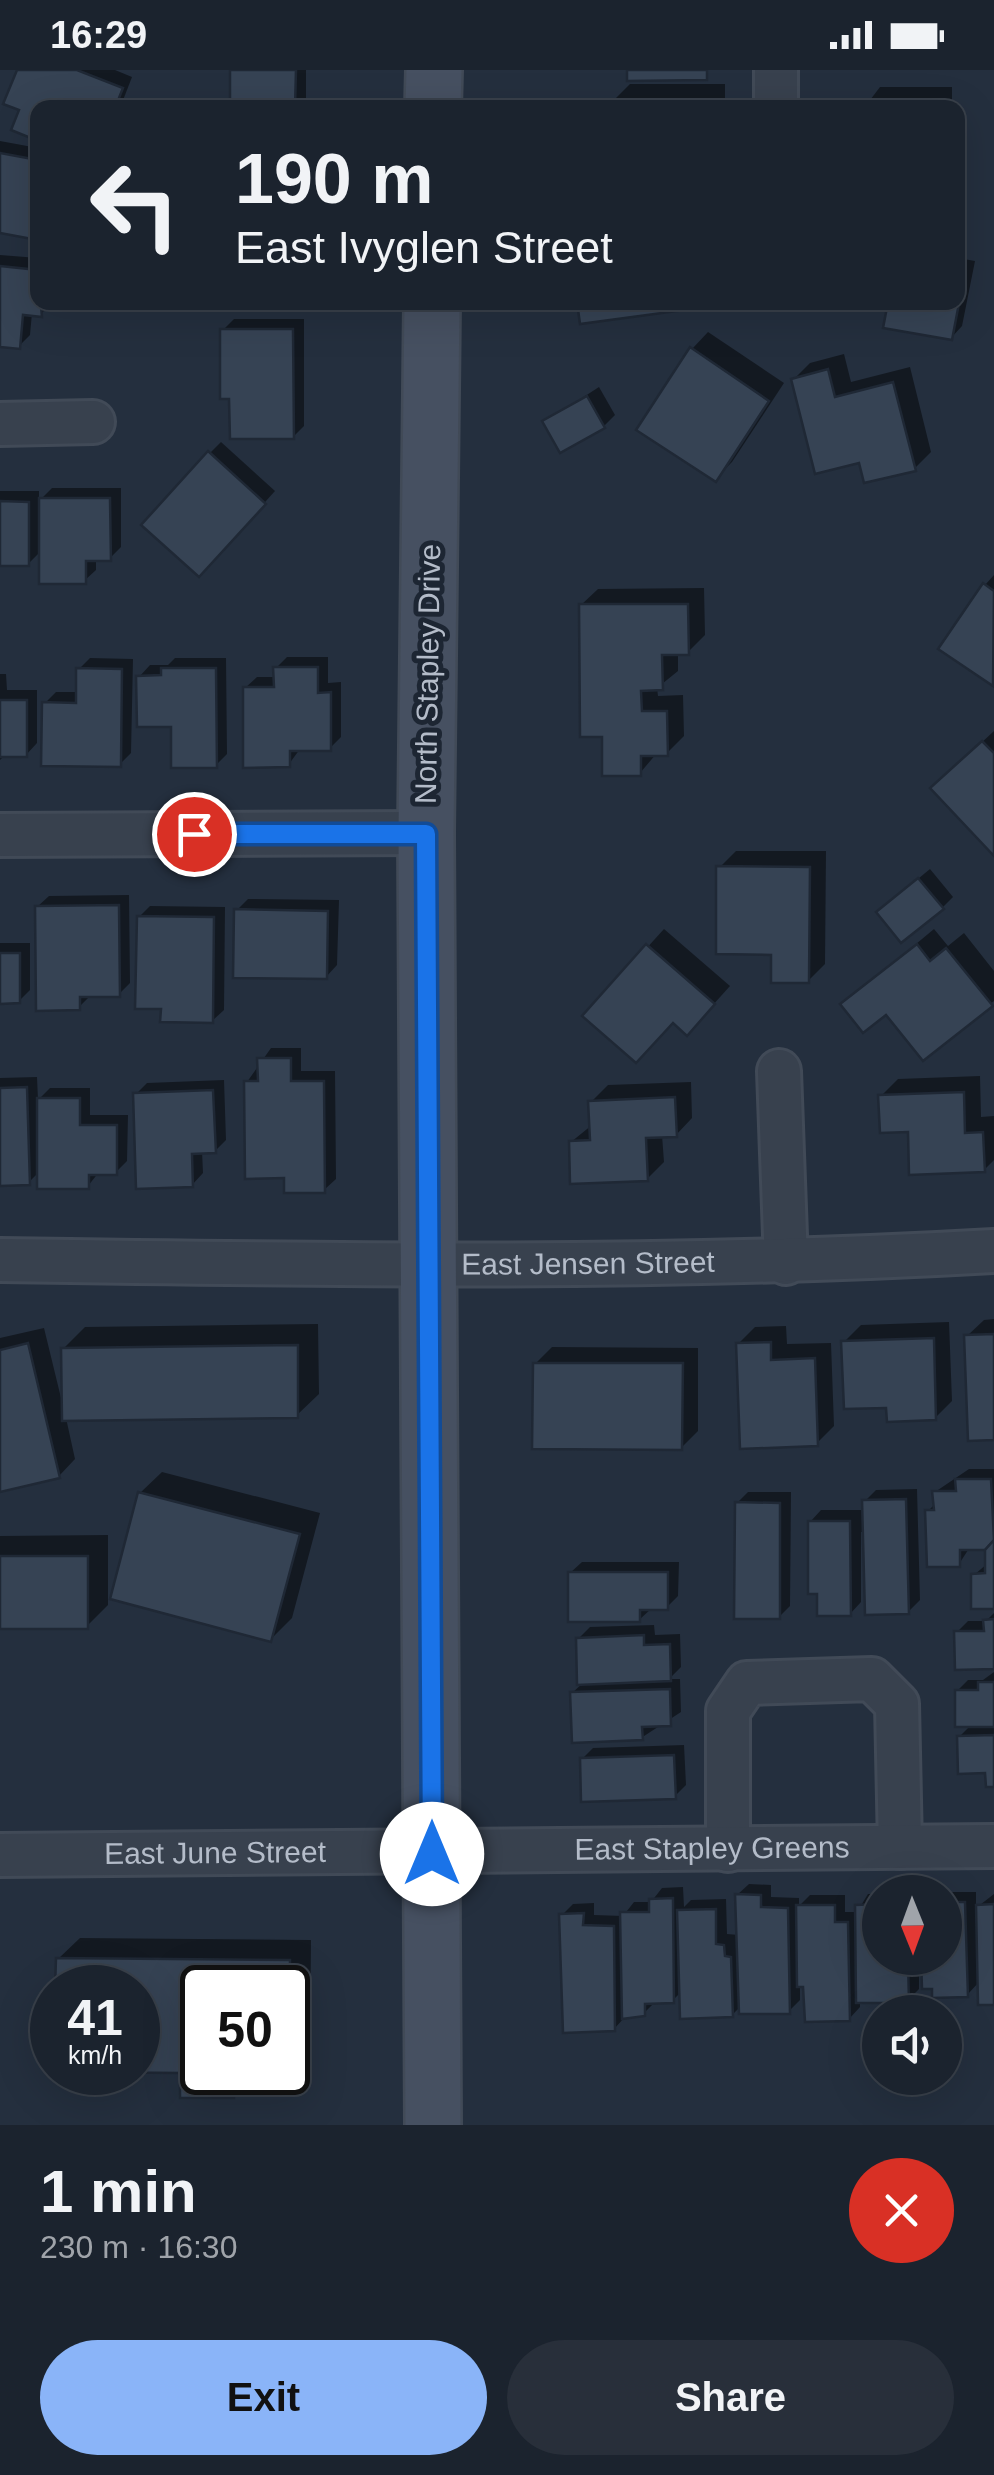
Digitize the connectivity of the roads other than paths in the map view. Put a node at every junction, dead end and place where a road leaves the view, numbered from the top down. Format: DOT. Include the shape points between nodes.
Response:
graph roads {
  1 [pos="434,70"];
  2 [pos="776,70"];
  3 [pos="433,100"];
  4 [pos="776,100"];
  5 [pos="432,310"];
  6 [pos="93,422"];
  7 [pos="0,424"];
  8 [pos="426,834"];
  9 [pos="0,835"];
  10 [pos="779,1071"];
  11 [pos="994,1252"];
  12 [pos="0,1260"];
  13 [pos="786,1263"];
  14 [pos="429,1266"];
  15 [pos="994,1846"];
  16 [pos="900,1847"];
  17 [pos="728,1850"];
  18 [pos="432,1854"];
  19 [pos="0,1856"];
  20 [pos="433,2125"];
  1 -- 3 [label="main road"];
  2 -- 4 [label="street"];
  5 -- 8 [label="main road, North Stapley Drive"];
  6 -- 7 [label="street"];
  8 -- 9 [label="street"];
  8 -- 14 [label="main road, North Stapley Drive"];
  10 -- 13 [label="street"];
  11 -- 13 [label="street, East Jensen Street"];
  12 -- 14 [label="street, East Jensen Street"];
  13 -- 14 [label="street, East Jensen Street"];
  14 -- 18 [label="main road, North Stapley Drive"];
  15 -- 16 [label="street, East Stapley Greens"];
  16 -- 17 [label="street, East Stapley Greens"];
  16 -- 17 [label="street" via="897,1704 872,1680 747,1683 728,1710"];
  17 -- 18 [label="street, East Stapley Greens"];
  18 -- 19 [label="street, East June Street"];
  18 -- 20 [label="main road, North Stapley Drive"];
}
